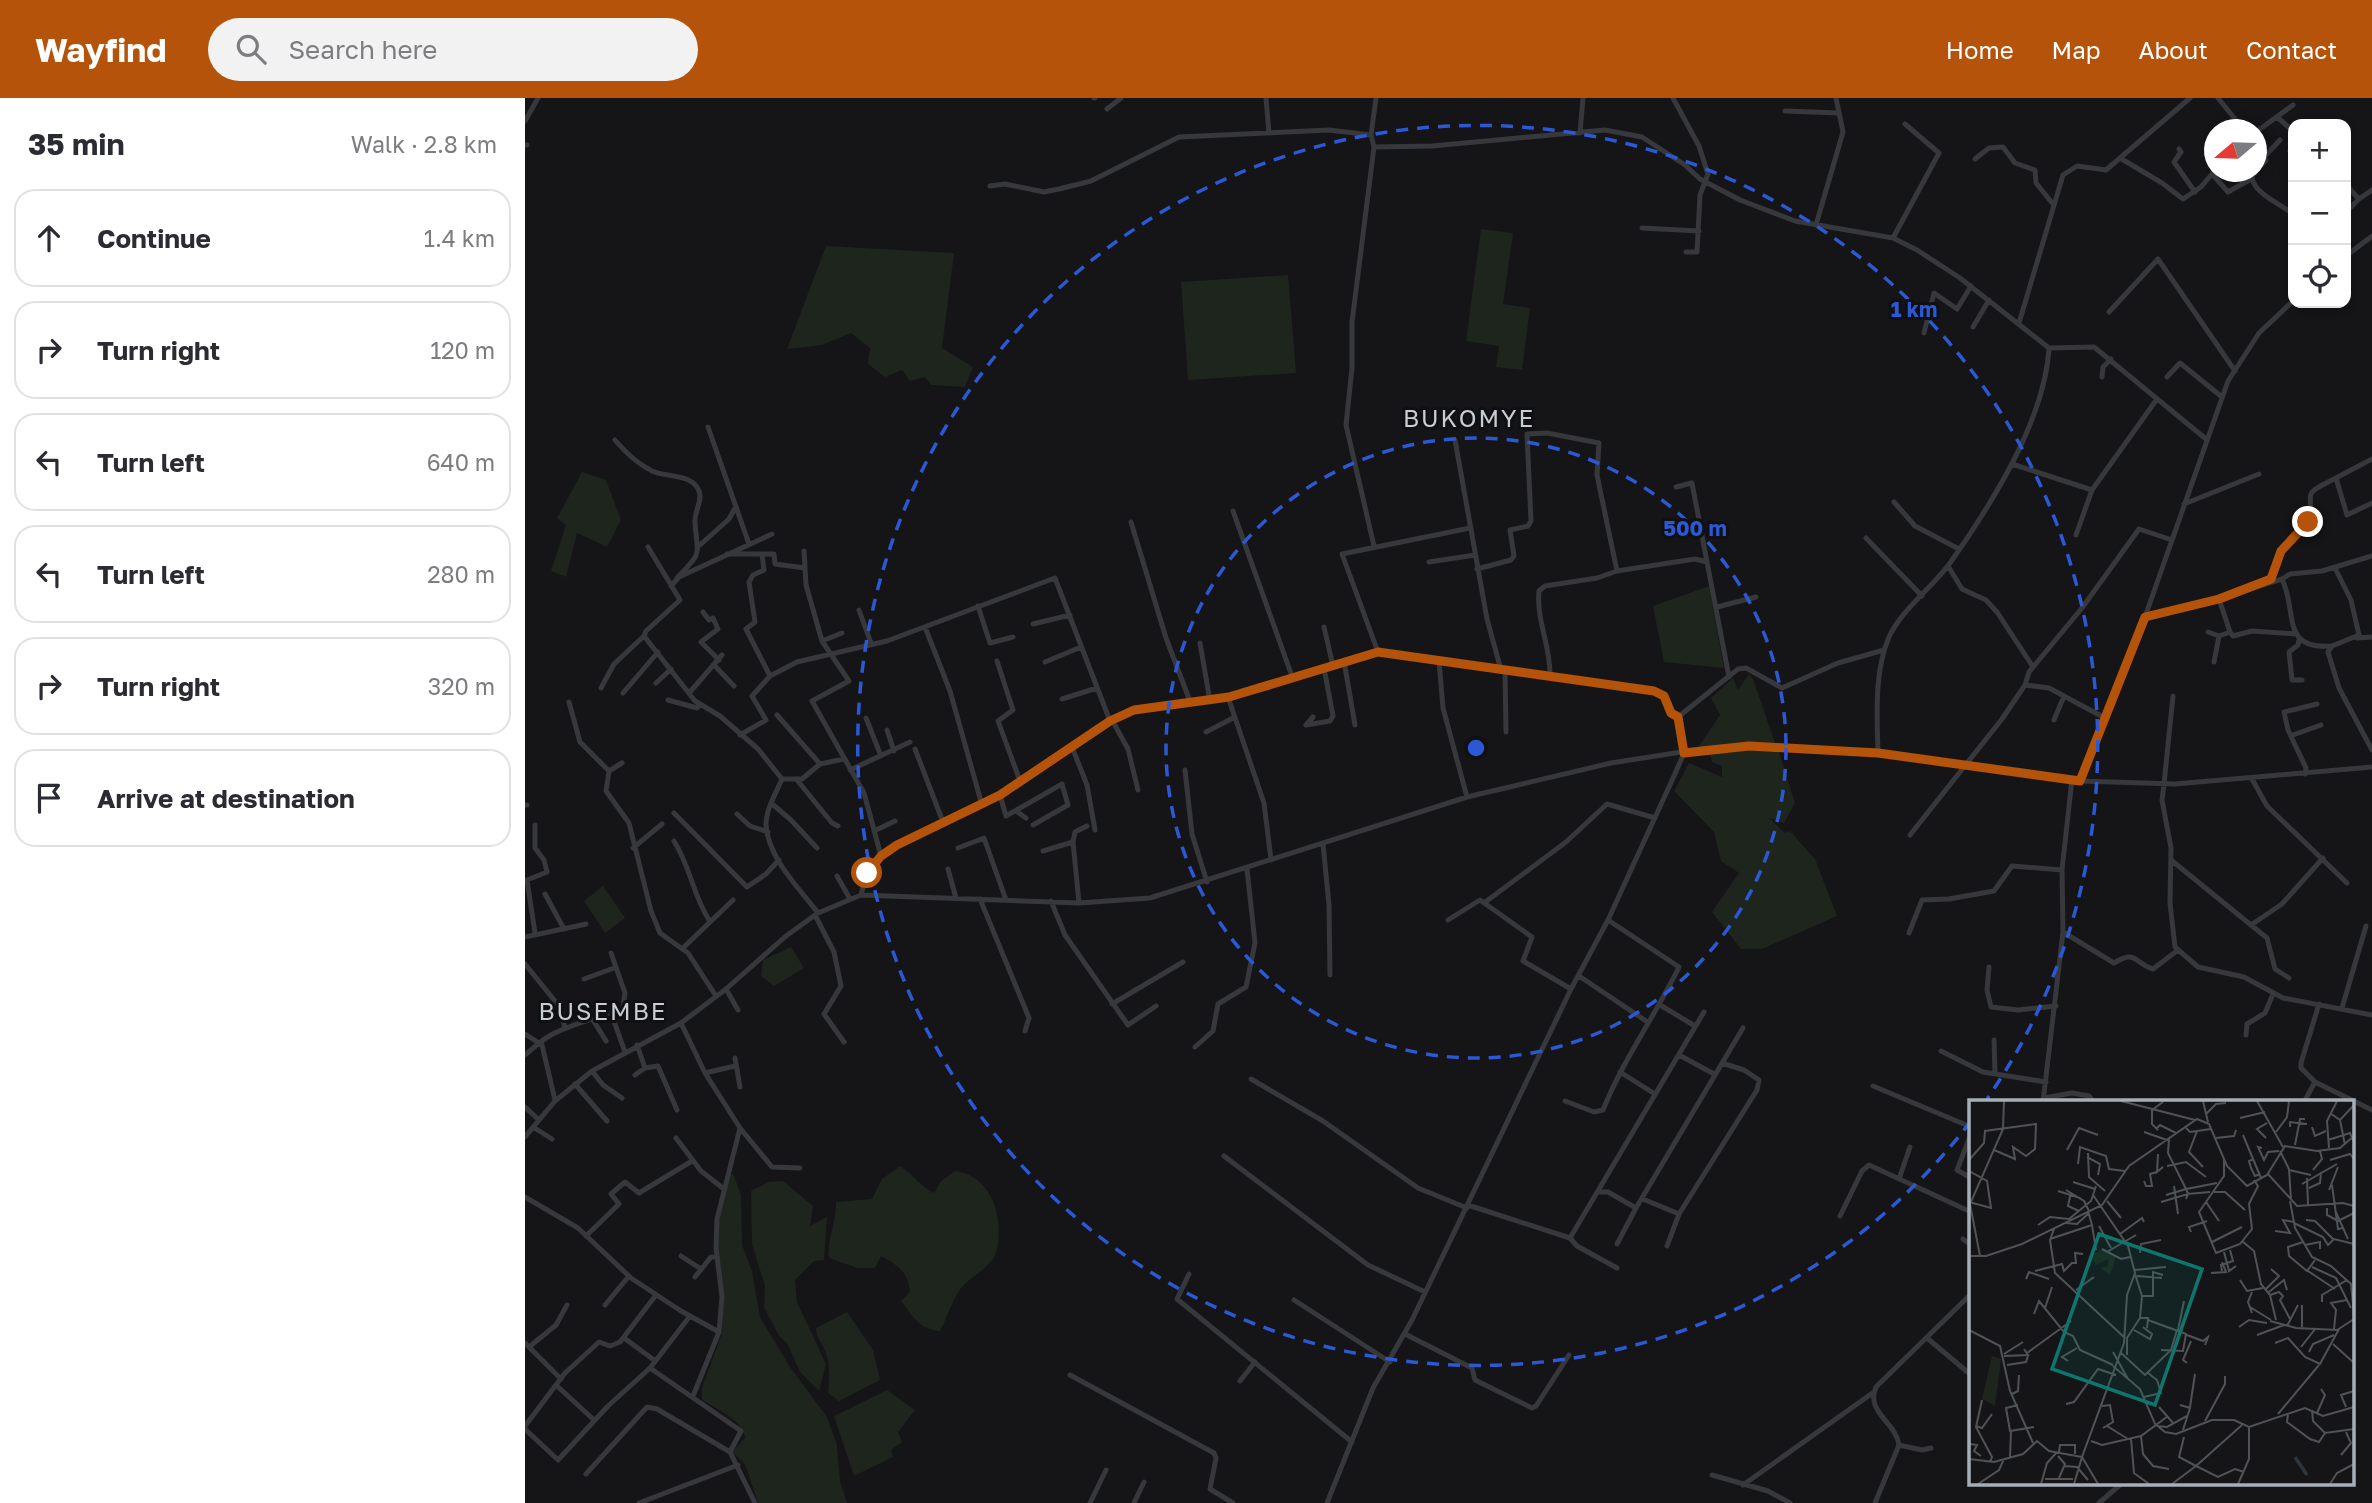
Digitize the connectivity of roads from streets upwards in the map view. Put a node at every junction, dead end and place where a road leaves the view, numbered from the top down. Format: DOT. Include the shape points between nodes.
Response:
graph roads {
  1 [pos="538,98"];
  2 [pos="1121,98"];
  3 [pos="1266,98"];
  4 [pos="1376,98"];
  5 [pos="1583,98"];
  6 [pos="1673,98"];
  7 [pos="1836,98"];
  8 [pos="2190,98"];
  9 [pos="2218,98"];
  10 [pos="2293,105"];
  11 [pos="1107,109"];
  12 [pos="1785,111"];
  13 [pos="1839,113"];
  14 [pos="2277,117"];
  15 [pos="2235,119"];
  16 [pos="525,121"];
  17 [pos="1905,124"];
  18 [pos="2267,124"];
  19 [pos="2288,127"];
  20 [pos="1269,133"];
  21 [pos="1580,133"];
  22 [pos="1371,135"];
  23 [pos="2280,140"];
  24 [pos="1374,147"];
  25 [pos="2179,149"];
  26 [pos="2267,154"];
  27 [pos="2120,158"];
  28 [pos="1975,159"];
  29 [pos="1705,182"];
  30 [pos="2204,182"];
  31 [pos="2219,182"];
  32 [pos="2246,182"];
  33 [pos="2253,182"];
  34 [pos="990,186"];
  35 [pos="2351,190"];
  36 [pos="2372,190"];
  37 [pos="2195,192"];
  38 [pos="2359,199"];
  39 [pos="2053,204"];
  40 [pos="2351,207"];
  41 [pos="2288,211"];
  42 [pos="1816,225"];
  43 [pos="1642,228"];
  44 [pos="1699,231"];
  45 [pos="2372,236"];
  46 [pos="1893,239"];
  47 [pos="1686,252"];
  48 [pos="2351,252"];
  49 [pos="1971,286"];
  50 [pos="1989,300"];
  51 [pos="2288,307"];
  52 [pos="2109,312"];
  53 [pos="2018,323"];
  54 [pos="1973,327"];
  55 [pos="1924,333"];
  56 [pos="2049,348"];
  57 [pos="2111,359"];
  58 [pos="2235,371"];
  59 [pos="2102,377"];
  60 [pos="2167,377"];
  61 [pos="2222,397"];
  62 [pos="2157,399"];
  63 [pos="708,427"];
  64 [pos="2206,439"];
  65 [pos="615,440"];
  66 [pos="1455,440"];
  67 [pos="2372,459"];
  68 [pos="2012,464"];
  69 [pos="2259,474"];
  70 [pos="2336,478"];
  71 [pos="1676,486"];
  72 [pos="2092,490"];
  73 [pos="1894,502"];
  74 [pos="2372,503"];
  75 [pos="2184,504"];
  76 [pos="735,508"];
  77 [pos="1233,511"];
  78 [pos="1131,522"];
  79 [pos="1470,528"];
  80 [pos="772,534"];
  81 [pos="2076,535"];
  82 [pos="1866,538"];
  83 [pos="2172,540"];
  84 [pos="749,544"];
  85 [pos="699,545"];
  86 [pos="1374,546"];
  87 [pos="649,547"];
  88 [pos="1959,549"];
  89 [pos="804,551"];
  90 [pos="727,554"];
  91 [pos="762,554"];
  92 [pos="1475,555"];
  93 [pos="2372,556"];
  94 [pos="1429,562"];
  95 [pos="1707,562"];
  96 [pos="1948,566"];
  97 [pos="805,568"];
  98 [pos="2335,568"];
  99 [pos="1477,569"];
  100 [pos="1617,571"];
  101 [pos="677,578"];
  102 [pos="2282,579"];
  103 [pos="2263,583"];
  104 [pos="671,586"];
  105 [pos="1922,596"];
  106 [pos="1756,597"];
  107 [pos="2219,599"];
  108 [pos="978,606"];
  109 [pos="1717,607"];
  110 [pos="859,610"];
  111 [pos="703,612"];
  112 [pos="1070,615"];
  113 [pos="2145,617"];
  114 [pos="1033,624"];
  115 [pos="925,627"];
  116 [pos="1324,627"];
  117 [pos="2208,632"];
  118 [pos="2230,632"];
  119 [pos="842,633"];
  120 [pos="644,636"];
  121 [pos="2219,636"];
  122 [pos="1013,637"];
  123 [pos="2298,637"];
  124 [pos="2372,637"];
  125 [pos="2357,638"];
  126 [pos="821,641"];
  127 [pos="871,643"];
  128 [pos="1199,643"];
  129 [pos="1081,647"];
  130 [pos="2330,649"];
  131 [pos="1884,650"];
  132 [pos="658,652"];
  133 [pos="1378,652"];
  134 [pos="830,655"];
  135 [pos="718,660"];
  136 [pos="997,661"];
  137 [pos="1439,661"];
  138 [pos="1045,662"];
  139 [pos="1344,662"];
  140 [pos="2214,662"];
  141 [pos="1333,666"];
  142 [pos="2033,667"];
  143 [pos="1324,668"];
  144 [pos="671,669"];
  145 [pos="1503,670"];
  146 [pos="770,676"];
  147 [pos="1550,676"];
  148 [pos="1730,677"];
  149 [pos="1293,679"];
  150 [pos="2302,680"];
  151 [pos="656,683"];
  152 [pos="2025,685"];
  153 [pos="734,686"];
  154 [pos="601,688"];
  155 [pos="1097,688"];
  156 [pos="690,692"];
  157 [pos="623,693"];
  158 [pos="2064,696"];
  159 [pos="2173,696"];
  160 [pos="1229,697"];
  161 [pos="1062,699"];
  162 [pos="669,701"];
  163 [pos="1210,701"];
  164 [pos="569,702"];
  165 [pos="1191,704"];
  166 [pos="2317,704"];
  167 [pos="699,705"];
  168 [pos="777,715"];
  169 [pos="1235,717"];
  170 [pos="1313,717"];
  171 [pos="1678,717"];
  172 [pos="866,718"];
  173 [pos="2105,718"];
  174 [pos="1111,720"];
  175 [pos="2054,720"];
  176 [pos="1355,725"];
  177 [pos="2321,725"];
  178 [pos="887,730"];
  179 [pos="1206,732"];
  180 [pos="1506,732"];
  181 [pos="740,735"];
  182 [pos="2293,736"];
  183 [pos="910,742"];
  184 [pos="1072,747"];
  185 [pos="915,749"];
  186 [pos="2372,750"];
  187 [pos="894,751"];
  188 [pos="1684,753"];
  189 [pos="1878,753"];
  190 [pos="881,756"];
  191 [pos="844,760"];
  192 [pos="622,763"];
  193 [pos="820,764"];
  194 [pos="1962,766"];
  195 [pos="2372,767"];
  196 [pos="1185,770"];
  197 [pos="609,771"];
  198 [pos="850,771"];
  199 [pos="2305,774"];
  200 [pos="782,779"];
  201 [pos="2072,779"];
  202 [pos="2252,779"];
  203 [pos="797,780"];
  204 [pos="1020,781"];
  205 [pos="2080,781"];
  206 [pos="2164,784"];
  207 [pos="1139,790"];
  208 [pos="1000,795"];
  209 [pos="1467,797"];
  210 [pos="771,803"];
  211 [pos="982,805"];
  212 [pos="1016,811"];
  213 [pos="674,813"];
  214 [pos="737,814"];
  215 [pos="1026,818"];
  216 [pos="1655,818"];
  217 [pos="895,821"];
  218 [pos="943,822"];
  219 [pos="662,824"];
  220 [pos="535,825"];
  221 [pos="1033,825"];
  222 [pos="838,826"];
  223 [pos="1087,826"];
  224 [pos="1095,830"];
  225 [pos="874,831"];
  226 [pos="768,832"];
  227 [pos="1910,835"];
  228 [pos="674,841"];
  229 [pos="1073,842"];
  230 [pos="1323,844"];
  231 [pos="633,848"];
  232 [pos="817,848"];
  233 [pos="958,848"];
  234 [pos="1043,851"];
  235 [pos="881,856"];
  236 [pos="2323,858"];
  237 [pos="779,860"];
  238 [pos="1271,860"];
  239 [pos="2171,860"];
  240 [pos="948,869"];
  241 [pos="1247,869"];
  242 [pos="2062,870"];
  243 [pos="837,876"];
  244 [pos="1207,882"];
  245 [pos="2347,883"];
  246 [pos="545,894"];
  247 [pos="861,895"];
  248 [pos="955,898"];
  249 [pos="850,899"];
  250 [pos="980,899"];
  251 [pos="733,900"];
  252 [pos="1006,900"];
  253 [pos="1051,901"];
  254 [pos="1079,903"];
  255 [pos="1484,903"];
  256 [pos="817,914"];
  257 [pos="709,920"];
  258 [pos="1448,920"];
  259 [pos="1608,920"];
  260 [pos="586,924"];
  261 [pos="2251,925"];
  262 [pos="2366,926"];
  263 [pos="564,929"];
  264 [pos="2063,932"];
  265 [pos="535,933"];
  266 [pos="1909,933"];
  267 [pos="525,937"];
  268 [pos="683,948"];
  269 [pos="2178,950"];
  270 [pos="611,953"];
  271 [pos="1183,962"];
  272 [pos="525,964"];
  273 [pos="1989,967"];
  274 [pos="614,968"];
  275 [pos="1331,975"];
  276 [pos="1579,976"];
  277 [pos="2289,978"];
  278 [pos="585,979"];
  279 [pos="726,989"];
  280 [pos="1571,989"];
  281 [pos="2273,994"];
  282 [pos="716,996"];
  283 [pos="1112,1004"];
  284 [pos="2319,1004"];
  285 [pos="1660,1005"];
  286 [pos="1156,1006"];
  287 [pos="2056,1006"];
  288 [pos="2342,1008"];
  289 [pos="738,1010"];
  290 [pos="1704,1012"];
  291 [pos="611,1013"];
  292 [pos="2372,1015"];
  293 [pos="593,1020"];
  294 [pos="1646,1021"];
  295 [pos="681,1023"];
  296 [pos="1696,1026"];
  297 [pos="565,1028"];
  298 [pos="1743,1028"];
  299 [pos="1025,1031"];
  300 [pos="525,1034"];
  301 [pos="2246,1035"];
  302 [pos="1994,1040"];
  303 [pos="606,1041"];
  304 [pos="843,1042"];
  305 [pos="542,1045"];
  306 [pos="637,1045"];
  307 [pos="1195,1047"];
  308 [pos="625,1052"];
  309 [pos="1941,1052"];
  310 [pos="525,1055"];
  311 [pos="1679,1055"];
  312 [pos="1722,1063"];
  313 [pos="645,1068"];
  314 [pos="593,1070"];
  315 [pos="1620,1072"];
  316 [pos="705,1073"];
  317 [pos="1995,1073"];
  318 [pos="1714,1074"];
  319 [pos="635,1075"];
  320 [pos="1251,1079"];
  321 [pos="2046,1082"];
  322 [pos="2315,1082"];
  323 [pos="575,1084"];
  324 [pos="1873,1086"];
  325 [pos="740,1087"];
  326 [pos="1655,1094"];
  327 [pos="622,1098"];
  328 [pos="2044,1100"];
  329 [pos="2092,1100"];
  330 [pos="2305,1100"];
  331 [pos="2352,1100"];
  332 [pos="555,1101"];
  333 [pos="1565,1101"];
  334 [pos="2354,1101"];
  335 [pos="525,1107"];
  336 [pos="677,1110"];
  337 [pos="2372,1110"];
  338 [pos="539,1119"];
  339 [pos="607,1121"];
  340 [pos="1969,1126"];
  341 [pos="533,1127"];
  342 [pos="740,1128"];
  343 [pos="525,1137"];
  344 [pos="676,1138"];
  345 [pos="552,1139"];
  346 [pos="1969,1140"];
  347 [pos="1910,1147"];
  348 [pos="1224,1156"];
  349 [pos="692,1161"];
  350 [pos="800,1168"];
  351 [pos="1969,1177"];
  352 [pos="1899,1179"];
  353 [pos="724,1189"];
  354 [pos="1599,1192"];
  355 [pos="525,1197"];
  356 [pos="1643,1199"];
  357 [pos="1468,1206"];
  358 [pos="1636,1208"];
  359 [pos="1969,1211"];
  360 [pos="1679,1214"];
  361 [pos="1840,1216"];
  362 [pos="586,1237"];
  363 [pos="1570,1238"];
  364 [pos="1963,1239"];
  365 [pos="1618,1244"];
  366 [pos="1969,1244"];
  367 [pos="1667,1246"];
  368 [pos="681,1256"];
  369 [pos="717,1257"];
  370 [pos="1618,1268"];
  371 [pos="702,1269"];
  372 [pos="1189,1274"];
  373 [pos="629,1276"];
  374 [pos="695,1277"];
  375 [pos="1425,1292"];
  376 [pos="656,1295"];
  377 [pos="1969,1296"];
  378 [pos="1294,1300"];
  379 [pos="568,1305"];
  380 [pos="605,1305"];
  381 [pos="690,1317"];
  382 [pos="719,1332"];
  383 [pos="1405,1334"];
  384 [pos="624,1338"];
  385 [pos="1927,1338"];
  386 [pos="527,1345"];
  387 [pos="1569,1356"];
  388 [pos="654,1360"];
  389 [pos="1255,1362"];
  390 [pos="1390,1362"];
  391 [pos="650,1368"];
  392 [pos="1969,1373"];
  393 [pos="1070,1375"];
  394 [pos="561,1379"];
  395 [pos="1240,1381"];
  396 [pos="556,1385"];
  397 [pos="1874,1392"];
  398 [pos="693,1396"];
  399 [pos="594,1420"];
  400 [pos="525,1427"];
  401 [pos="1352,1442"];
  402 [pos="1899,1445"];
  403 [pos="1931,1448"];
  404 [pos="730,1452"];
  405 [pos="738,1465"];
  406 [pos="1106,1470"];
  407 [pos="586,1474"];
  408 [pos="1712,1475"];
  409 [pos="1144,1482"];
  410 [pos="1742,1485"];
  411 [pos="2119,1486"];
  412 [pos="639,1503"];
  413 [pos="755,1503"];
  414 [pos="1090,1503"];
  415 [pos="1134,1503"];
  416 [pos="1233,1503"];
  417 [pos="1328,1503"];
  418 [pos="1790,1503"];
  419 [pos="1875,1503"];
  420 [pos="2099,1503"];
  1 -- 16 [label="street"];
  2 -- 11 [label="street"];
  3 -- 20 [label="street"];
  4 -- 22 [label="street"];
  5 -- 21 [label="street"];
  6 -- 29 [label="street" via="1699,146 1708,174"];
  7 -- 13 [label="street"];
  8 -- 27 [label="street"];
  9 -- 15 [label="street"];
  10 -- 14 [label="street"];
  12 -- 13 [label="street"];
  13 -- 42 [label="street" via="1843,132"];
  14 -- 18 [label="street"];
  14 -- 19 [label="street"];
  17 -- 46 [label="street" via="1939,153"];
  20 -- 22 [label="street" via="1329,130"];
  20 -- 34 [label="street" via="1179,137 1091,181 1052,191"];
  21 -- 24 [label="street"];
  21 -- 29 [label="street" via="1605,130 1642,137"];
  22 -- 24 [label="street"];
  23 -- 26 [label="street"];
  24 -- 86 [label="street" via="1352,322 1346,425"];
  25 -- 37 [label="street" via="2174,162"];
  27 -- 37 [label="street" via="2181,199"];
  27 -- 39 [label="street" via="2102,171 2071,168 2063,175"];
  28 -- 39 [label="street" via="1989,148 2003,147 2015,163 2035,170 2036,183"];
  29 -- 42 [label="street" via="1740,200"];
  29 -- 44 [label="street"];
  30 -- 37 [label="street"];
  31 -- 32 [label="street" via="2228,192"];
  33 -- 41 [label="street"];
  35 -- 38 [label="street"];
  36 -- 38 [label="street"];
  38 -- 40 [label="street"];
  39 -- 53 [label="street"];
  42 -- 46 [label="street"];
  43 -- 44 [label="street"];
  44 -- 47 [label="street" via="1697,252"];
  45 -- 48 [label="street"];
  46 -- 49 [label="street"];
  49 -- 50 [label="street"];
  49 -- 55 [label="street" via="1957,309 1934,293"];
  50 -- 53 [label="street"];
  50 -- 54 [label="street"];
  51 -- 58 [label="street" via="2259,333"];
  52 -- 58 [label="street" via="2158,260"];
  53 -- 56 [label="street"];
  56 -- 57 [label="street" via="2094,347"];
  56 -- 68 [label="street" via="2041,393"];
  57 -- 59 [label="street" via="2103,367"];
  57 -- 62 [label="street"];
  58 -- 61 [label="street"];
  60 -- 61 [label="street" via="2180,363"];
  61 -- 64 [label="street"];
  62 -- 64 [label="street"];
  62 -- 72 [label="street"];
  63 -- 76 [label="street"];
  64 -- 75 [label="street"];
  65 -- 85 [label="street" via="648,468 685,478 699,489 695,524"];
  66 -- 79 [label="street"];
  67 -- 70 [label="street"];
  68 -- 72 [label="street"];
  68 -- 88 [label="street"];
  69 -- 75 [label="street"];
  70 -- 74 [label="street" via="2347,515"];
  70 -- 103 [label="street" via="2311,491 2308,522 2281,551 2271,579"];
  71 -- 95 [label="street" via="1692,483"];
  72 -- 81 [label="street"];
  73 -- 88 [label="street" via="1915,526"];
  75 -- 83 [label="street"];
  76 -- 84 [label="street"];
  76 -- 85 [label="street"];
  77 -- 149 [label="street"];
  78 -- 165 [label="street" via="1165,638"];
  79 -- 86 [label="street"];
  79 -- 92 [label="street"];
  80 -- 84 [label="street"];
  82 -- 105 [label="street"];
  83 -- 113 [label="street"];
  83 -- 142 [label="street" via="2139,529"];
  84 -- 90 [label="street"];
  85 -- 101 [label="street" via="693,563"];
  86 -- 133 [label="street" via="1342,554"];
  87 -- 104 [label="street"];
  88 -- 96 [label="street"];
  89 -- 97 [label="street"];
  90 -- 91 [label="street"];
  90 -- 101 [label="street"];
  91 -- 97 [label="street" via="774,554 775,564"];
  91 -- 146 [label="street" via="764,570 749,582 755,622 746,629"];
  92 -- 94 [label="street"];
  92 -- 99 [label="street"];
  93 -- 98 [label="street"];
  95 -- 100 [label="street" via="1695,559"];
  95 -- 109 [label="street"];
  96 -- 105 [label="street"];
  96 -- 142 [label="street" via="1962,589 1986,600 1997,612"];
  97 -- 126 [label="street"];
  98 -- 102 [label="street"];
  98 -- 125 [label="street" via="2351,600"];
  99 -- 100 [label="street" via="1511,560 1510,530 1531,521 1526,442 1532,432 1599,443 1597,475"];
  99 -- 145 [label="street"];
  100 -- 147 [label="street" via="1539,591"];
  101 -- 104 [label="street"];
  102 -- 103 [label="street"];
  102 -- 123 [label="street"];
  103 -- 107 [label="street"];
  104 -- 120 [label="street" via="680,600"];
  105 -- 131 [label="street"];
  106 -- 109 [label="street"];
  107 -- 113 [label="street"];
  107 -- 118 [label="street"];
  108 -- 112 [label="street" via="1055,578"];
  108 -- 115 [label="street"];
  108 -- 122 [label="street" via="990,643"];
  109 -- 148 [label="street"];
  110 -- 127 [label="street"];
  111 -- 135 [label="street" via="709,620 713,618 718,629 701,642"];
  112 -- 114 [label="street"];
  112 -- 129 [label="street"];
  113 -- 173 [label="street"];
  115 -- 127 [label="street"];
  115 -- 211 [label="street" via="950,691"];
  116 -- 141 [label="street"];
  117 -- 121 [label="street"];
  118 -- 121 [label="street"];
  118 -- 123 [label="street" via="2233,636 2252,631"];
  119 -- 126 [label="street"];
  120 -- 132 [label="street"];
  120 -- 154 [label="street" via="614,664"];
  121 -- 140 [label="street"];
  123 -- 130 [label="street" via="2304,645"];
  123 -- 150 [label="street" via="2298,645 2289,652 2292,680"];
  124 -- 125 [label="street"];
  125 -- 130 [label="street"];
  126 -- 134 [label="street"];
  127 -- 134 [label="street"];
  128 -- 163 [label="street"];
  129 -- 138 [label="street"];
  129 -- 155 [label="street"];
  130 -- 186 [label="street" via="2339,688"];
  131 -- 148 [label="street" via="1838,663 1790,687 1782,688 1746,668"];
  131 -- 189 [label="street" via="1877,709"];
  132 -- 144 [label="street"];
  132 -- 157 [label="street"];
  133 -- 137 [label="street"];
  133 -- 139 [label="street"];
  134 -- 146 [label="street" via="797,662"];
  134 -- 191 [label="street" via="849,681 812,701"];
  135 -- 153 [label="street"];
  135 -- 156 [label="street"];
  136 -- 204 [label="street" via="1013,710 998,721"];
  137 -- 145 [label="street"];
  137 -- 209 [label="street" via="1443,708"];
  139 -- 141 [label="street"];
  139 -- 176 [label="street"];
  141 -- 143 [label="street"];
  142 -- 152 [label="street"];
  143 -- 149 [label="street"];
  143 -- 170 [label="street" via="1333,716 1330,721 1305,725"];
  144 -- 151 [label="street"];
  144 -- 156 [label="street"];
  145 -- 147 [label="street"];
  145 -- 180 [label="street"];
  146 -- 181 [label="street" via="752,696 766,720"];
  147 -- 171 [label="street" via="1654,691 1664,696 1671,713"];
  148 -- 171 [label="street"];
  149 -- 160 [label="street"];
  152 -- 158 [label="street" via="2049,688"];
  152 -- 194 [label="street"];
  155 -- 161 [label="street"];
  155 -- 174 [label="street"];
  156 -- 167 [label="street"];
  158 -- 173 [label="street"];
  158 -- 175 [label="street"];
  159 -- 206 [label="street"];
  160 -- 163 [label="street"];
  160 -- 169 [label="street"];
  162 -- 167 [label="street"];
  163 -- 165 [label="street"];
  164 -- 197 [label="street" via="580,742"];
  165 -- 174 [label="street" via="1134,710"];
  166 -- 182 [label="street" via="2284,712"];
  167 -- 181 [label="street" via="720,716"];
  168 -- 193 [label="street"];
  169 -- 179 [label="street"];
  169 -- 238 [label="street" via="1267,817"];
  171 -- 188 [label="street"];
  172 -- 190 [label="street"];
  173 -- 205 [label="street"];
  174 -- 184 [label="street"];
  174 -- 207 [label="street" via="1128,749"];
  177 -- 182 [label="street"];
  178 -- 187 [label="street"];
  181 -- 200 [label="street" via="768,758"];
  182 -- 199 [label="street"];
  183 -- 187 [label="street"];
  184 -- 204 [label="street"];
  184 -- 224 [label="street" via="1087,785"];
  185 -- 218 [label="street"];
  187 -- 190 [label="street"];
  188 -- 189 [label="street" via="1749,746"];
  188 -- 209 [label="street" via="1611,763"];
  188 -- 216 [label="street"];
  189 -- 194 [label="street"];
  190 -- 198 [label="street"];
  191 -- 193 [label="street"];
  191 -- 198 [label="street"];
  192 -- 197 [label="street"];
  193 -- 203 [label="street"];
  194 -- 201 [label="street"];
  194 -- 227 [label="street"];
  195 -- 199 [label="street"];
  196 -- 244 [label="street" via="1192,834"];
  197 -- 231 [label="street" via="606,791 627,818"];
  198 -- 225 [label="street" via="864,793"];
  199 -- 202 [label="street"];
  200 -- 203 [label="street"];
  200 -- 210 [label="street"];
  201 -- 205 [label="street"];
  201 -- 242 [label="street"];
  202 -- 206 [label="street"];
  202 -- 236 [label="street" via="2267,806"];
  203 -- 222 [label="street"];
  204 -- 208 [label="street"];
  205 -- 206 [label="street"];
  206 -- 239 [label="street"];
  208 -- 211 [label="street"];
  208 -- 212 [label="street" via="1006,816"];
  209 -- 230 [label="street"];
  210 -- 226 [label="street"];
  210 -- 232 [label="street"];
  211 -- 218 [label="street"];
  212 -- 215 [label="street"];
  212 -- 221 [label="street" via="1062,784 1068,805"];
  213 -- 237 [label="street" via="747,887"];
  214 -- 226 [label="street" via="750,826"];
  216 -- 255 [label="street" via="1607,804 1566,842"];
  216 -- 259 [label="street"];
  217 -- 225 [label="street"];
  218 -- 235 [label="street"];
  219 -- 231 [label="street"];
  220 -- 265 [label="street" via="535,848 547,872 527,880"];
  223 -- 229 [label="street" via="1076,832"];
  225 -- 235 [label="street"];
  226 -- 237 [label="street"];
  228 -- 257 [label="street"];
  229 -- 234 [label="street"];
  229 -- 254 [label="street"];
  230 -- 238 [label="street"];
  230 -- 275 [label="street"];
  231 -- 268 [label="street" via="654,922 666,940"];
  233 -- 252 [label="street" via="984,838"];
  235 -- 247 [label="street" via="867,873"];
  236 -- 245 [label="street"];
  236 -- 261 [label="street" via="2282,904"];
  237 -- 256 [label="street"];
  238 -- 241 [label="street"];
  239 -- 261 [label="street"];
  239 -- 269 [label="street" via="2170,903"];
  240 -- 248 [label="street"];
  241 -- 244 [label="street"];
  241 -- 307 [label="street" via="1255,943 1246,987 1218,1004 1213,1031"];
  242 -- 264 [label="street"];
  242 -- 266 [label="street" via="2012,866 1994,891 1922,900"];
  243 -- 249 [label="street"];
  244 -- 254 [label="street" via="1150,898"];
  246 -- 263 [label="street"];
  247 -- 248 [label="street"];
  247 -- 249 [label="street"];
  248 -- 250 [label="street"];
  249 -- 256 [label="street"];
  250 -- 252 [label="street"];
  250 -- 299 [label="street" via="1029,1018"];
  251 -- 257 [label="street"];
  252 -- 253 [label="street"];
  253 -- 254 [label="street"];
  253 -- 283 [label="street" via="1065,935"];
  255 -- 258 [label="street" via="1476,901"];
  255 -- 280 [label="street" via="1532,937 1523,961"];
  256 -- 279 [label="street"];
  256 -- 304 [label="street" via="834,951 841,986 824,1014"];
  257 -- 268 [label="street"];
  259 -- 276 [label="street"];
  259 -- 285 [label="street" via="1679,967"];
  260 -- 263 [label="street"];
  261 -- 277 [label="street" via="2267,939 2275,969"];
  262 -- 288 [label="street"];
  263 -- 265 [label="street"];
  264 -- 269 [label="street" via="2114,963 2126,956 2136,957 2153,969"];
  264 -- 287 [label="street"];
  265 -- 267 [label="street"];
  268 -- 282 [label="street"];
  269 -- 281 [label="street" via="2198,967 2244,977"];
  270 -- 274 [label="street"];
  271 -- 283 [label="street"];
  272 -- 297 [label="street" via="559,1006"];
  273 -- 287 [label="street" via="1991,1007"];
  274 -- 278 [label="street"];
  274 -- 291 [label="street" via="625,993 623,1008"];
  276 -- 280 [label="street"];
  276 -- 294 [label="street"];
  279 -- 282 [label="street"];
  279 -- 289 [label="street"];
  280 -- 357 [label="street"];
  281 -- 284 [label="street"];
  281 -- 301 [label="street" via="2265,1013 2247,1024"];
  282 -- 295 [label="street"];
  283 -- 286 [label="street" via="1128,1025"];
  284 -- 288 [label="street"];
  284 -- 322 [label="street" via="2301,1063"];
  285 -- 294 [label="street"];
  285 -- 296 [label="street"];
  287 -- 321 [label="street"];
  288 -- 292 [label="street"];
  290 -- 296 [label="street"];
  291 -- 293 [label="street"];
  291 -- 308 [label="street"];
  293 -- 297 [label="street"];
  293 -- 303 [label="street"];
  294 -- 315 [label="street"];
  295 -- 306 [label="street"];
  295 -- 316 [label="street"];
  296 -- 311 [label="street"];
  297 -- 305 [label="street"];
  298 -- 312 [label="street"];
  300 -- 305 [label="street"];
  302 -- 317 [label="street"];
  305 -- 310 [label="street"];
  305 -- 332 [label="street"];
  306 -- 308 [label="street"];
  306 -- 313 [label="street"];
  308 -- 314 [label="street"];
  309 -- 317 [label="street"];
  311 -- 318 [label="street"];
  311 -- 326 [label="street"];
  312 -- 318 [label="street"];
  312 -- 360 [label="street" via="1759,1080 1757,1090"];
  313 -- 319 [label="street"];
  313 -- 336 [label="street" via="658,1066"];
  314 -- 323 [label="street"];
  314 -- 327 [label="street" via="603,1085"];
  315 -- 326 [label="street"];
  315 -- 333 [label="street" via="1603,1110"];
  316 -- 325 [label="street" via="735,1062"];
  316 -- 342 [label="street"];
  317 -- 321 [label="street"];
  318 -- 356 [label="street"];
  320 -- 357 [label="street" via="1323,1121 1418,1188"];
  321 -- 328 [label="street"];
  322 -- 330 [label="street"];
  322 -- 331 [label="street"];
  323 -- 332 [label="street"];
  323 -- 339 [label="street"];
  324 -- 340 [label="street"];
  326 -- 354 [label="street"];
  328 -- 329 [label="street" via="2072,1093"];
  332 -- 338 [label="street"];
  334 -- 337 [label="street"];
  335 -- 338 [label="street"];
  338 -- 341 [label="street"];
  341 -- 343 [label="street"];
  341 -- 345 [label="street"];
  342 -- 350 [label="street" via="772,1167"];
  342 -- 353 [label="street"];
  344 -- 349 [label="street"];
  346 -- 351 [label="street" via="1957,1170"];
  347 -- 352 [label="street"];
  348 -- 375 [label="street" via="1368,1265"];
  349 -- 353 [label="street"];
  349 -- 362 [label="street" via="639,1193 625,1182 611,1194 619,1204"];
  352 -- 359 [label="street"];
  352 -- 361 [label="street" via="1865,1166"];
  353 -- 369 [label="street" via="716,1219"];
  354 -- 358 [label="street" via="1608,1192"];
  354 -- 363 [label="street"];
  355 -- 362 [label="street" via="579,1228"];
  356 -- 358 [label="street"];
  356 -- 360 [label="street"];
  357 -- 363 [label="street"];
  357 -- 375 [label="street"];
  358 -- 365 [label="street"];
  360 -- 367 [label="street"];
  362 -- 373 [label="street"];
  363 -- 370 [label="street" via="1577,1247"];
  364 -- 366 [label="street"];
  368 -- 371 [label="street"];
  369 -- 371 [label="street" via="711,1257"];
  369 -- 382 [label="street" via="722,1297"];
  371 -- 374 [label="street"];
  372 -- 389 [label="street" via="1177,1299"];
  373 -- 376 [label="street"];
  373 -- 380 [label="street"];
  375 -- 383 [label="street"];
  376 -- 381 [label="street"];
  376 -- 384 [label="street"];
  377 -- 385 [label="street"];
  378 -- 390 [label="street"];
  379 -- 386 [label="street" via="556,1325"];
  381 -- 382 [label="street"];
  381 -- 388 [label="street"];
  382 -- 398 [label="street"];
  383 -- 387 [label="street" via="1472,1368 1475,1380 1532,1408"];
  383 -- 390 [label="street"];
  384 -- 388 [label="street"];
  384 -- 394 [label="street" via="610,1346 599,1342"];
  385 -- 392 [label="street"];
  385 -- 397 [label="street"];
  386 -- 394 [label="street"];
  388 -- 391 [label="street"];
  389 -- 395 [label="street"];
  389 -- 401 [label="street"];
  390 -- 401 [label="street" via="1373,1388"];
  391 -- 398 [label="street"];
  391 -- 399 [label="street"];
  393 -- 416 [label="street" via="1213,1453 1210,1489"];
  394 -- 396 [label="street"];
  396 -- 399 [label="street"];
  396 -- 400 [label="street"];
  397 -- 402 [label="street" via="1875,1407"];
  397 -- 410 [label="street"];
  398 -- 404 [label="street" via="741,1431"];
  399 -- 400 [label="street" via="558,1460"];
  401 -- 417 [label="street"];
  402 -- 403 [label="street"];
  402 -- 419 [label="street"];
  404 -- 405 [label="street"];
  404 -- 407 [label="street" via="647,1407"];
  405 -- 412 [label="street"];
  405 -- 413 [label="street"];
  406 -- 414 [label="street"];
  408 -- 410 [label="street"];
  409 -- 415 [label="street"];
  410 -- 418 [label="street" via="1768,1491"];
  411 -- 420 [label="street"];
}
